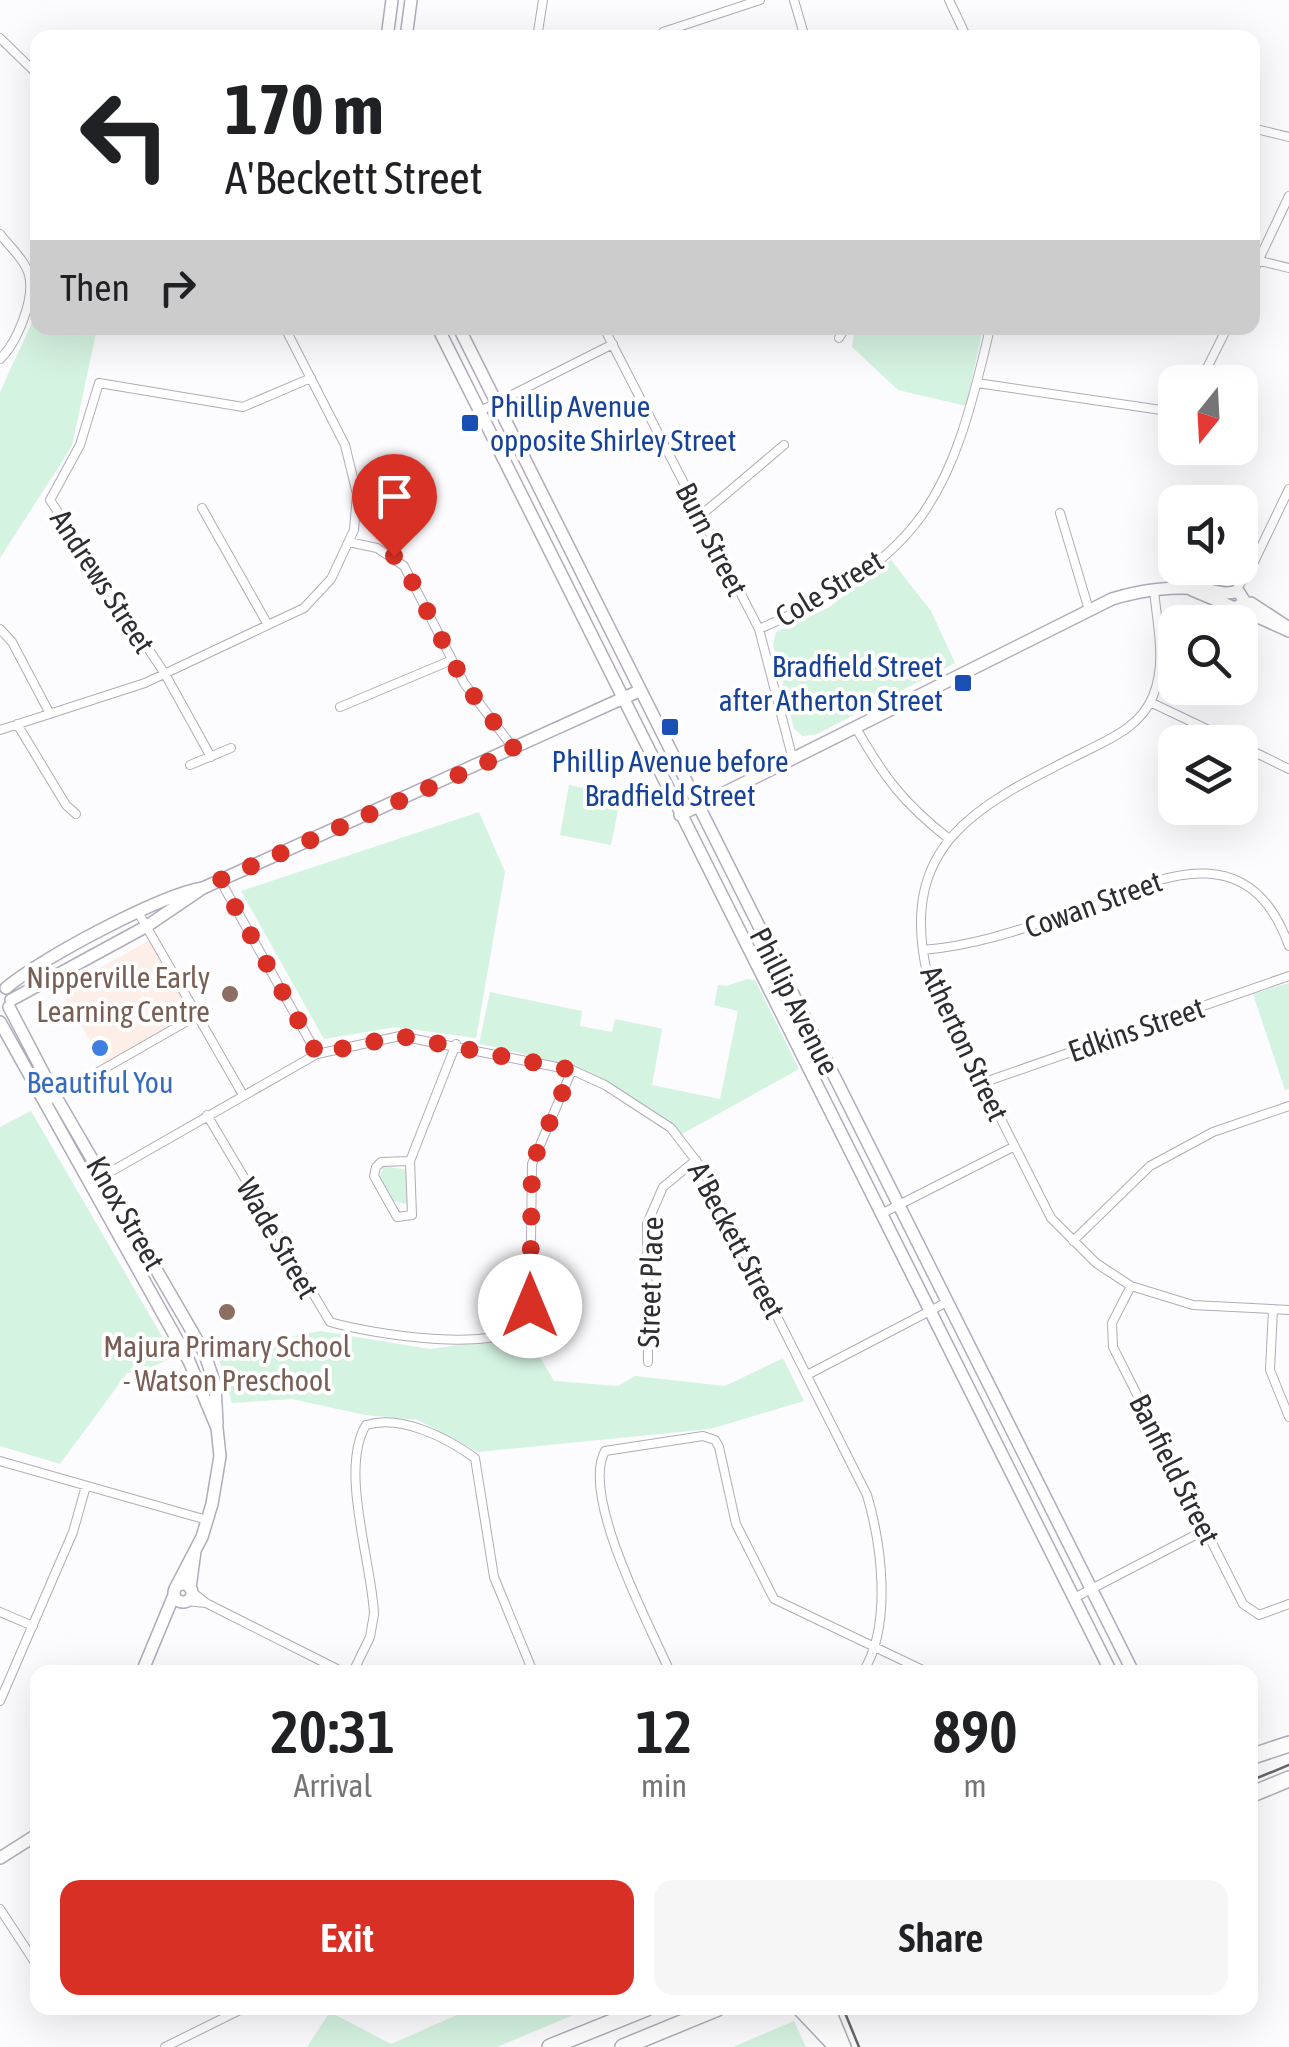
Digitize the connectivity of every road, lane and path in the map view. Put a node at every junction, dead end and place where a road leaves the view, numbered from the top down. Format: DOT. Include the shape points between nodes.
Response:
graph roads {
  1 [pos="392,0"];
  2 [pos="411,0"];
  3 [pos="543,0"];
  4 [pos="760,0"];
  5 [pos="794,0"];
  6 [pos="949,0"];
  7 [pos="388,30"];
  8 [pos="407,30"];
  9 [pos="539,30"];
  10 [pos="669,30"];
  11 [pos="803,30"];
  12 [pos="964,30"];
  13 [pos="0,38"];
  14 [pos="30,67"];
  15 [pos="1260,130"];
  16 [pos="1289,137"];
  17 [pos="1289,196"];
  18 [pos="0,234"];
  19 [pos="1260,252"];
  20 [pos="1260,261"];
  21 [pos="1289,268"];
  22 [pos="289,335"];
  23 [pos="441,335"];
  24 [pos="462,335"];
  25 [pos="608,335"];
  26 [pos="841,335"];
  27 [pos="988,335"];
  28 [pos="1223,335"];
  29 [pos="839,338"];
  30 [pos="612,344"];
  31 [pos="0,360"];
  32 [pos="1208,365"];
  33 [pos="311,378"];
  34 [pos="977,383"];
  35 [pos="496,403"];
  36 [pos="1158,410"];
  37 [pos="478,412"];
  38 [pos="784,444"];
  39 [pos="1289,489"];
  40 [pos="202,508"];
  41 [pos="1060,512"];
  42 [pos="700,516"];
  43 [pos="349,542"];
  44 [pos="1154,590"];
  45 [pos="1237,599"];
  46 [pos="1089,610"];
  47 [pos="268,626"];
  48 [pos="759,629"];
  49 [pos="0,630"];
  50 [pos="1289,630"];
  51 [pos="452,660"];
  52 [pos="165,674"];
  53 [pos="639,691"];
  54 [pos="623,699"];
  55 [pos="1150,702"];
  56 [pos="340,707"];
  57 [pos="50,714"];
  58 [pos="17,724"];
  59 [pos="1198,725"];
  60 [pos="856,728"];
  61 [pos="0,730"];
  62 [pos="231,748"];
  63 [pos="515,750"];
  64 [pos="1258,754"];
  65 [pos="211,756"];
  66 [pos="793,760"];
  67 [pos="190,765"];
  68 [pos="1289,769"];
  69 [pos="698,808"];
  70 [pos="76,814"];
  71 [pos="680,816"];
  72 [pos="948,838"];
  73 [pos="220,880"];
  74 [pos="204,888"];
  75 [pos="138,912"];
  76 [pos="147,926"];
  77 [pos="1289,946"];
  78 [pos="923,950"];
  79 [pos="1289,976"];
  80 [pos="5,999"];
  81 [pos="198,1015"];
  82 [pos="0,1022"];
  83 [pos="456,1044"];
  84 [pos="317,1054"];
  85 [pos="572,1070"];
  86 [pos="982,1083"];
  87 [pos="244,1095"];
  88 [pos="50,1100"];
  89 [pos="1289,1106"];
  90 [pos="207,1115"];
  91 [pos="1013,1147"];
  92 [pos="696,1160"];
  93 [pos="410,1161"];
  94 [pos="104,1175"];
  95 [pos="90,1184"];
  96 [pos="898,1206"];
  97 [pos="881,1214"];
  98 [pos="1073,1241"];
  99 [pos="1130,1286"];
  100 [pos="947,1302"];
  101 [pos="1273,1309"];
  102 [pos="1289,1310"];
  103 [pos="930,1312"];
  104 [pos="648,1362"];
  105 [pos="807,1375"];
  106 [pos="1289,1416"];
  107 [pos="217,1428"];
  108 [pos="0,1461"];
  109 [pos="86,1486"];
  110 [pos="208,1521"];
  111 [pos="1205,1530"];
  112 [pos="1091,1589"];
  113 [pos="184,1594"];
  114 [pos="1074,1598"];
  115 [pos="1289,1604"];
  116 [pos="0,1612"];
  117 [pos="33,1626"];
  118 [pos="874,1649"];
  119 [pos="145,1665"];
  120 [pos="329,1665"];
  121 [pos="356,1665"];
  122 [pos="530,1665"];
  123 [pos="667,1665"];
  124 [pos="866,1665"];
  125 [pos="910,1665"];
  126 [pos="1108,1665"];
  127 [pos="1129,1665"];
  128 [pos="0,1701"];
  129 [pos="1289,1744"];
  130 [pos="1258,1754"];
  131 [pos="1289,1779"];
  132 [pos="1258,1792"];
  133 [pos="30,1839"];
  134 [pos="0,1858"];
  135 [pos="0,1910"];
  136 [pos="30,1955"];
  137 [pos="230,2015"];
  138 [pos="630,2015"];
  139 [pos="701,2015"];
  140 [pos="807,2015"];
  141 [pos="823,2015"];
  142 [pos="831,2015"];
  143 [pos="839,2046"];
  144 [pos="165,2047"];
  145 [pos="550,2047"];
  146 [pos="623,2047"];
  1 -- 7 [label="main road"];
  2 -- 8 [label="main road"];
  3 -- 9 [label="street"];
  4 -- 10 [label="street"];
  5 -- 11 [label="street"];
  6 -- 12 [label="street"];
  13 -- 14 [label="street"];
  15 -- 16 [label="street"];
  17 -- 19 [label="street"];
  18 -- 31 [label="street" via="28,272 30,289 12,345"];
  20 -- 21 [label="street"];
  22 -- 33 [label="street"];
  23 -- 37 [label="main road, Phillip Avenue"];
  24 -- 35 [label="main road, Phillip Avenue"];
  25 -- 30 [label="street, Burn Street"];
  26 -- 29 [label="street"];
  27 -- 34 [label="street, Cole Street"];
  28 -- 32 [label="street"];
  30 -- 35 [label="street"];
  30 -- 42 [label="street, Burn Street"];
  33 -- 43 [label="street" via="352,470 356,512"];
  33 -- 52 [label="street, Andrews Street" via="243,407 108,382 95,390 80,446 51,506"];
  34 -- 36 [label="street"];
  34 -- 48 [label="street, Cole Street" via="958,452 909,532 848,584"];
  35 -- 37 [label="street"];
  35 -- 53 [label="main road, Phillip Avenue"];
  37 -- 54 [label="main road, Phillip Avenue"];
  38 -- 42 [label="street"];
  39 -- 45 [label="street"];
  40 -- 47 [label="street"];
  41 -- 46 [label="street"];
  42 -- 48 [label="street, Burn Street"];
  43 -- 47 [label="street" via="318,596"];
  43 -- 51 [label="street" via="377,548 404,566"];
  44 -- 45 [label="main road"];
  44 -- 46 [label="main road"];
  44 -- 55 [label="street" via="1160,672"];
  45 -- 50 [label="main road"];
  46 -- 60 [label="main road"];
  47 -- 52 [label="street"];
  48 -- 66 [label="street, Burn Street"];
  49 -- 57 [label="street"];
  51 -- 56 [label="street"];
  51 -- 63 [label="street"];
  52 -- 57 [label="street"];
  52 -- 65 [label="street, Andrews Street"];
  53 -- 54 [label="main road"];
  53 -- 69 [label="main road, Phillip Avenue"];
  54 -- 63 [label="main road"];
  54 -- 71 [label="main road, Phillip Avenue"];
  55 -- 59 [label="street"];
  55 -- 72 [label="street, Atherton Street" via="1126,730 985,803"];
  57 -- 58 [label="street"];
  58 -- 61 [label="street"];
  58 -- 70 [label="street"];
  60 -- 66 [label="main road"];
  60 -- 72 [label="street" via="897,794"];
  62 -- 65 [label="street"];
  63 -- 73 [label="main road"];
  64 -- 68 [label="street"];
  65 -- 67 [label="street"];
  66 -- 69 [label="main road"];
  69 -- 71 [label="main road"];
  69 -- 96 [label="main road, Phillip Avenue"];
  71 -- 97 [label="main road, Phillip Avenue"];
  72 -- 78 [label="street, Atherton Street" via="921,901"];
  73 -- 74 [label="main road"];
  73 -- 84 [label="street"];
  74 -- 75 [label="main road" via="181,891"];
  74 -- 76 [label="main road"];
  75 -- 76 [label="street"];
  75 -- 80 [label="main road"];
  76 -- 80 [label="main road"];
  76 -- 81 [label="street"];
  77 -- 78 [label="street, Cowan Street" via="1270,908 1249,887 1202,872 1146,882 995,938"];
  78 -- 86 [label="street, Atherton Street" via="927,974"];
  79 -- 86 [label="street, Edkins Street"];
  80 -- 88 [label="main road, Knox Street"];
  81 -- 87 [label="street"];
  81 -- 88 [label="street"];
  82 -- 88 [label="main road, Knox Street"];
  83 -- 84 [label="street, A'Beckett Street" via="400,1036"];
  83 -- 85 [label="street, A'Beckett Street"];
  83 -- 93 [label="street"];
  84 -- 87 [label="street, A'Beckett Street"];
  85 -- 90 [label="street, Wade Street" via="532,1164 530,1317 497,1335 426,1340 330,1322"];
  85 -- 92 [label="street, A'Beckett Street" via="670,1128"];
  86 -- 91 [label="street, Atherton Street"];
  87 -- 90 [label="street, A'Beckett Street"];
  88 -- 94 [label="main road, Knox Street"];
  88 -- 95 [label="main road, Knox Street"];
  89 -- 98 [label="street" via="1213,1132 1150,1166"];
  90 -- 94 [label="street, A'Beckett Street"];
  91 -- 96 [label="street"];
  91 -- 98 [label="street, Atherton Street" via="1051,1218"];
  92 -- 104 [label="street, Street Place" via="662,1187 646,1224"];
  92 -- 105 [label="street, A'Beckett Street"];
  93 -- 93 [label="street" via="415,1206 412,1215 397,1217 374,1176 376,1167"];
  94 -- 95 [label="street, A'Beckett Street"];
  94 -- 107 [label="main road, Knox Street" via="204,1352 215,1384"];
  95 -- 107 [label="main road, Knox Street" via="189,1361"];
  96 -- 97 [label="street"];
  96 -- 100 [label="main road, Phillip Avenue"];
  97 -- 103 [label="main road, Phillip Avenue"];
  98 -- 99 [label="street, Atherton Street"];
  99 -- 101 [label="street, Atherton Street" via="1193,1305"];
  99 -- 111 [label="street, Banfield Street" via="1112,1323 1112,1346"];
  100 -- 103 [label="street"];
  100 -- 112 [label="main road, Phillip Avenue"];
  101 -- 102 [label="street, Atherton Street"];
  101 -- 106 [label="street" via="1270,1370"];
  103 -- 105 [label="street"];
  103 -- 114 [label="main road, Phillip Avenue"];
  105 -- 118 [label="street, A'Beckett Street" via="872,1514"];
  107 -- 110 [label="main road, Knox Street" via="220,1456"];
  108 -- 109 [label="street"];
  109 -- 110 [label="street"];
  109 -- 117 [label="street"];
  110 -- 113 [label="main road, Knox Street"];
  111 -- 112 [label="street"];
  111 -- 115 [label="street, Banfield Street" via="1248,1611 1259,1615"];
  112 -- 114 [label="street"];
  112 -- 127 [label="main road, Phillip Avenue"];
  113 -- 119 [label="main road, Knox Street"];
  113 -- 120 [label="street"];
  114 -- 126 [label="main road, Phillip Avenue"];
  116 -- 117 [label="street"];
  117 -- 128 [label="street"];
  118 -- 123 [label="street" via="774,1600 736,1524 719,1448 703,1436 606,1451 599,1466 610,1539"];
  118 -- 124 [label="street, A'Beckett Street"];
  118 -- 125 [label="street"];
  121 -- 122 [label="street" via="374,1614 355,1465 366,1425 382,1422 422,1430 475,1458 494,1577"];
  129 -- 130 [label="highway"];
  131 -- 132 [label="highway"];
  133 -- 134 [label="main road"];
  135 -- 136 [label="street"];
  137 -- 144 [label="street"];
  138 -- 145 [label="highway"];
  139 -- 146 [label="highway"];
  140 -- 143 [label="highway"];
  141 -- 143 [label="main road"];
  142 -- 143 [label="main road"];
}
